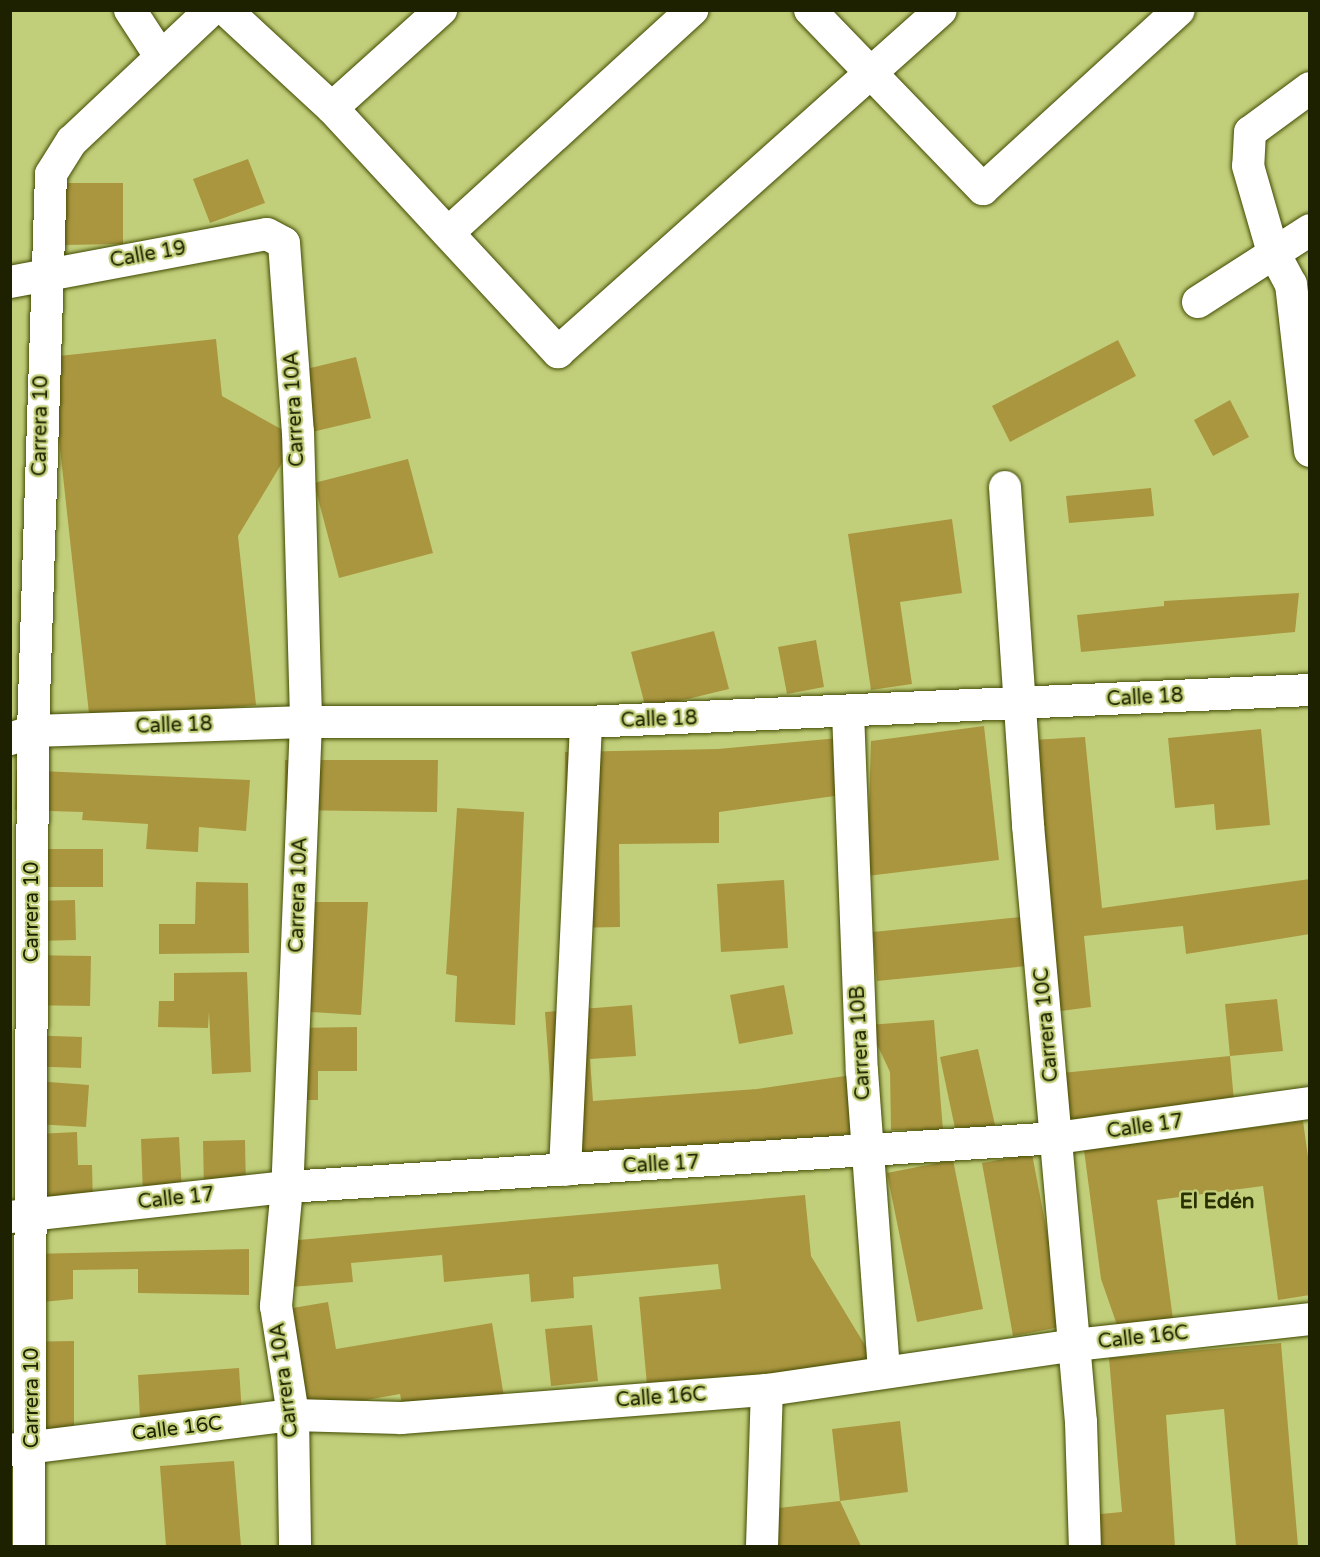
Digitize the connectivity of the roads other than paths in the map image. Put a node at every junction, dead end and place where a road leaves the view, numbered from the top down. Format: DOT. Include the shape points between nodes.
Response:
graph roads {
  1 [pos="130,10"];
  2 [pos="211,10"];
  3 [pos="226,10"];
  4 [pos="441,10"];
  5 [pos="692,10"];
  6 [pos="810,10"];
  7 [pos="941,10"];
  8 [pos="1179,10"];
  9 [pos="160,56"];
  10 [pos="872,75"];
  11 [pos="1310,88"];
  12 [pos="332,108"];
  13 [pos="1310,230"];
  14 [pos="448,233"];
  15 [pos="284,243"];
  16 [pos="1272,249"];
  17 [pos="44,278"];
  18 [pos="10,282"];
  19 [pos="1198,302"];
  20 [pos="1307,404"];
  21 [pos="1310,451"];
  22 [pos="1005,487"];
  23 [pos="1310,690"];
  24 [pos="1022,704"];
  25 [pos="848,712"];
  26 [pos="306,722"];
  27 [pos="586,722"];
  28 [pos="22,735"];
  29 [pos="1310,1103"];
  30 [pos="1057,1138"];
  31 [pos="867,1154"];
  32 [pos="565,1170"];
  33 [pos="287,1187"];
  34 [pos="20,1216"];
  35 [pos="1310,1319"];
  36 [pos="1075,1345"];
  37 [pos="884,1372"];
  38 [pos="767,1390"];
  39 [pos="293,1414"];
  40 [pos="21,1448"];
  41 [pos="29,1546"];
  42 [pos="295,1546"];
  43 [pos="762,1546"];
  44 [pos="1085,1546"];
  1 -- 9 [label="street"];
  2 -- 9 [label="street, Carrera 10"];
  3 -- 12 [label="street"];
  4 -- 12 [label="street"];
  5 -- 14 [label="street"];
  6 -- 10 [label="street"];
  7 -- 10 [label="street"];
  8 -- 10 [label="street" via="983,189"];
  9 -- 17 [label="street, Carrera 10" via="72,141 51,174"];
  10 -- 14 [label="street" via="558,352"];
  11 -- 16 [label="street" via="1250,132 1248,166"];
  12 -- 14 [label="street"];
  13 -- 16 [label="street"];
  15 -- 17 [label="street, Calle 19" via="267,234"];
  15 -- 26 [label="street, Carrera 10A" via="298,432"];
  16 -- 19 [label="street"];
  16 -- 20 [label="street" via="1291,284"];
  17 -- 18 [label="street, Calle 19"];
  17 -- 28 [label="street, Carrera 10"];
  20 -- 21 [label="street"];
  22 -- 24 [label="street, Carrera 10C"];
  23 -- 24 [label="street, Calle 18"];
  24 -- 25 [label="street, Calle 18"];
  24 -- 30 [label="street, Carrera 10C"];
  25 -- 27 [label="street, Calle 18"];
  25 -- 31 [label="street, Carrera 10B"];
  26 -- 27 [label="street, Calle 18"];
  26 -- 28 [label="street, Calle 18"];
  26 -- 33 [label="street, Carrera 10A"];
  27 -- 32 [label="street"];
  28 -- 34 [label="street, Carrera 10"];
  29 -- 30 [label="street, Calle 17"];
  30 -- 31 [label="street, Calle 17"];
  30 -- 36 [label="street, Carrera 10C"];
  31 -- 32 [label="street, Calle 17"];
  31 -- 37 [label="street, Carrera 10B"];
  32 -- 33 [label="street, Calle 17"];
  33 -- 34 [label="street, Calle 17"];
  33 -- 39 [label="street, Carrera 10A" via="276,1306"];
  34 -- 40 [label="street, Carrera 10"];
  35 -- 36 [label="street, Calle 16C"];
  36 -- 37 [label="street, Calle 16C"];
  36 -- 44 [label="street, Carrera 10C"];
  37 -- 38 [label="street, Calle 16C"];
  38 -- 39 [label="street, Calle 16C" via="401,1418"];
  38 -- 43 [label="street"];
  39 -- 40 [label="street, Calle 16C"];
  39 -- 42 [label="street, Carrera 10A"];
  40 -- 41 [label="street, Carrera 10"];
}
